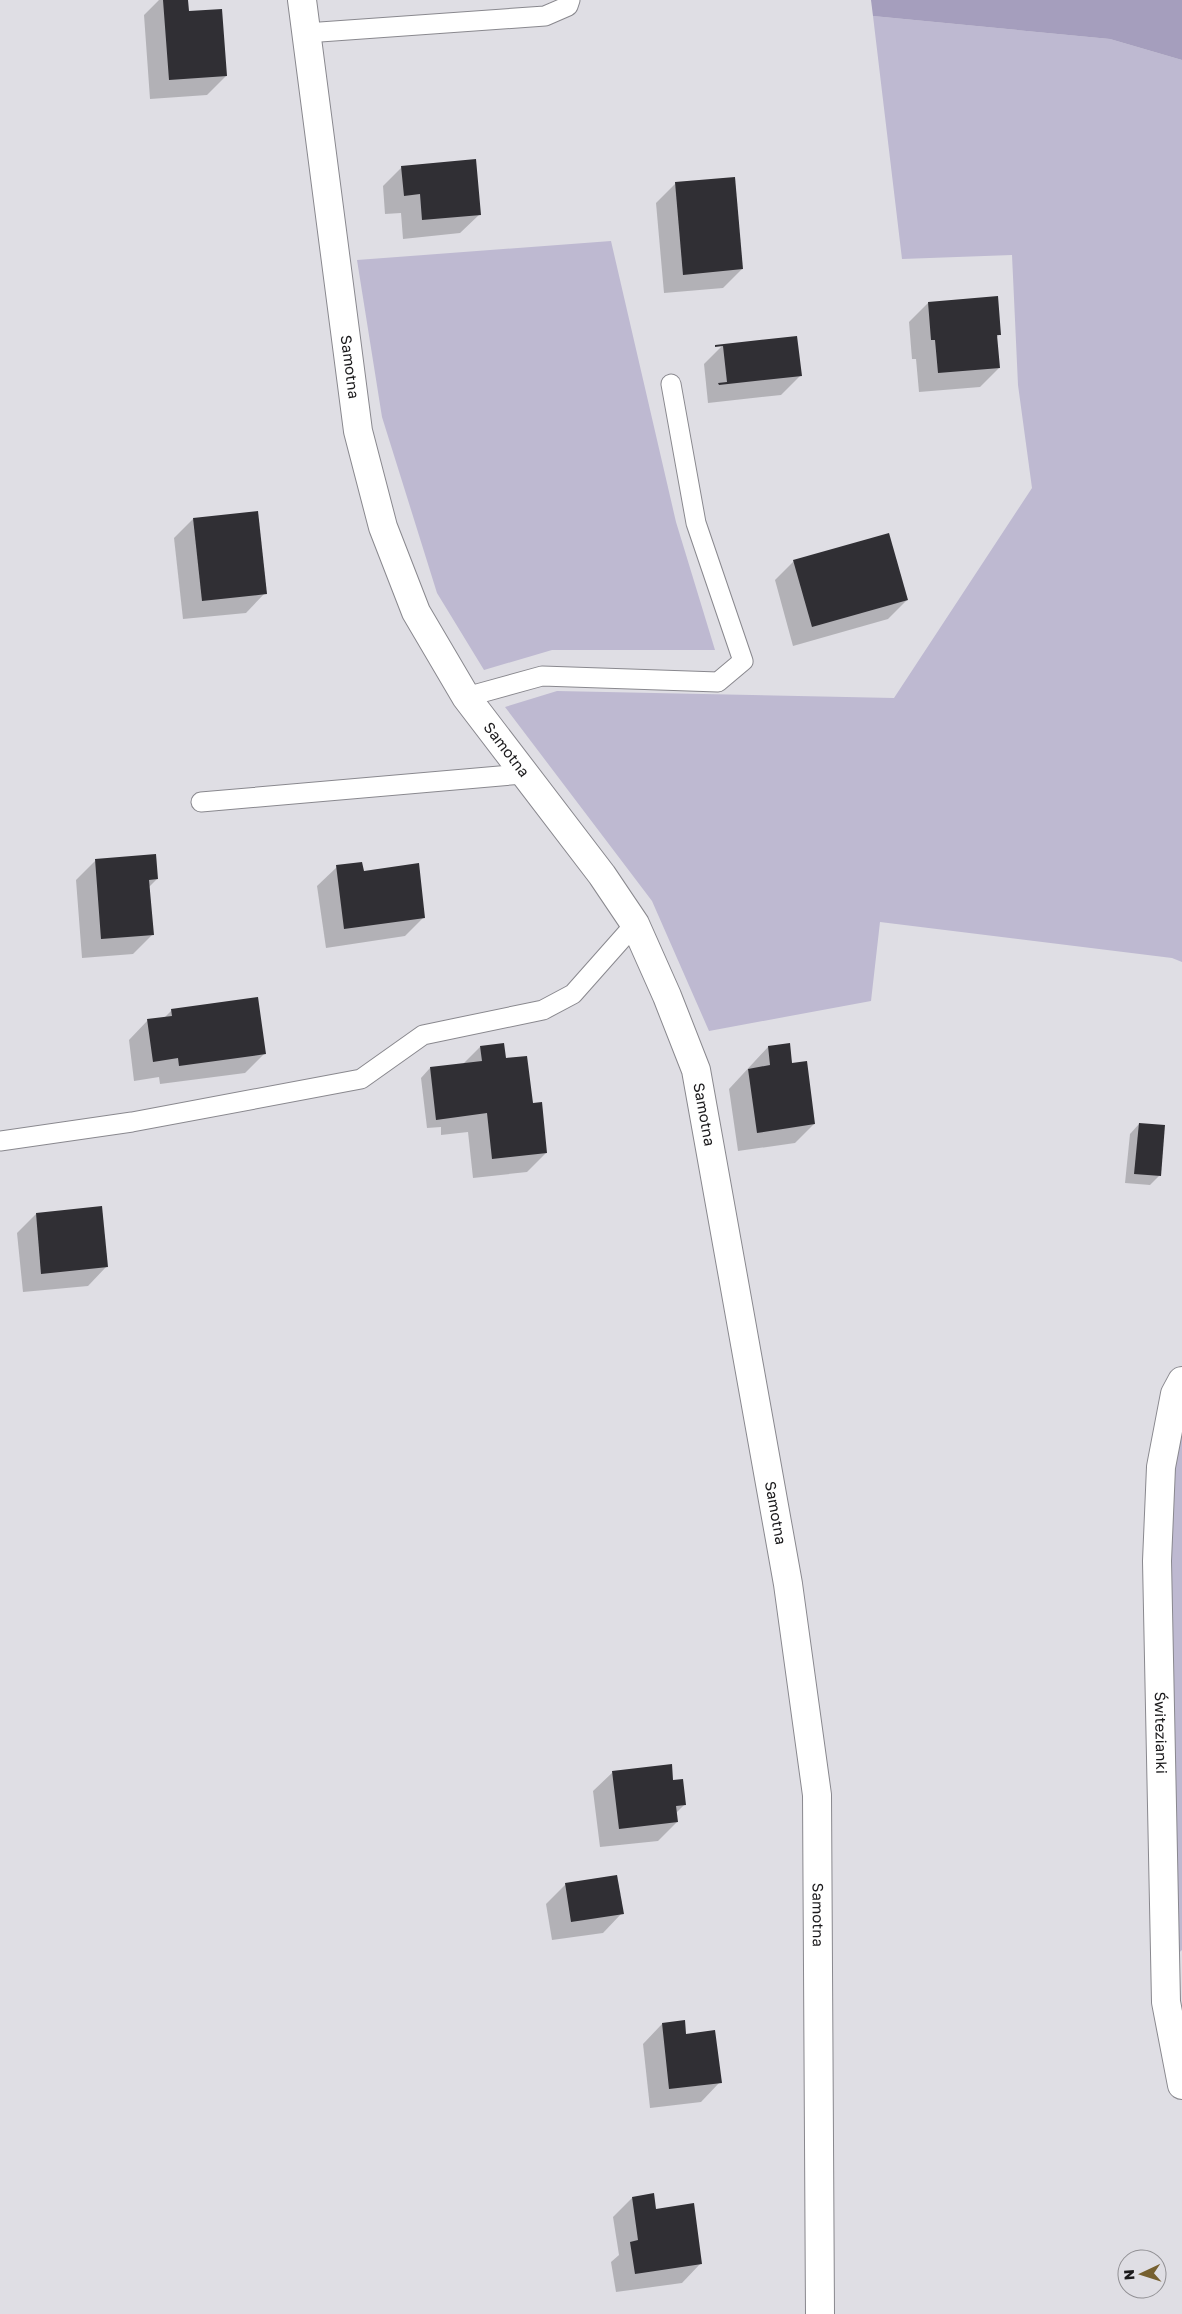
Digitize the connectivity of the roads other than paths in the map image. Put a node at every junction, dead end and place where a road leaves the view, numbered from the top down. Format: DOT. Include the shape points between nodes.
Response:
graph roads {
  1 [pos="302,0"];
  2 [pos="570,0"];
  3 [pos="306,32"];
  4 [pos="671,384"];
  5 [pos="466,697"];
  6 [pos="523,774"];
  7 [pos="201,802"];
  8 [pos="635,924"];
  9 [pos="0,1141"];
  10 [pos="1182,1381"];
  11 [pos="1182,2085"];
  12 [pos="820,2314"];
  1 -- 3 [label="street, Samotna"];
  2 -- 3 [label="lane" via="568,6 545,16"];
  3 -- 5 [label="street, Samotna" via="358,432 383,527 416,612"];
  4 -- 5 [label="lane" via="696,523 743,661 718,682 542,676"];
  5 -- 6 [label="street, Samotna"];
  6 -- 7 [label="lane"];
  6 -- 8 [label="street, Samotna" via="602,875"];
  8 -- 9 [label="lane" via="574,994 543,1010 423,1035 361,1079 132,1122"];
  8 -- 12 [label="street, Samotna" via="696,1070 788,1584 814,1776 817,1805"];
  10 -- 11 [label="street, Świtezianki" via="1176,1394 1161,1468 1156,1561 1166,2002"];
}
